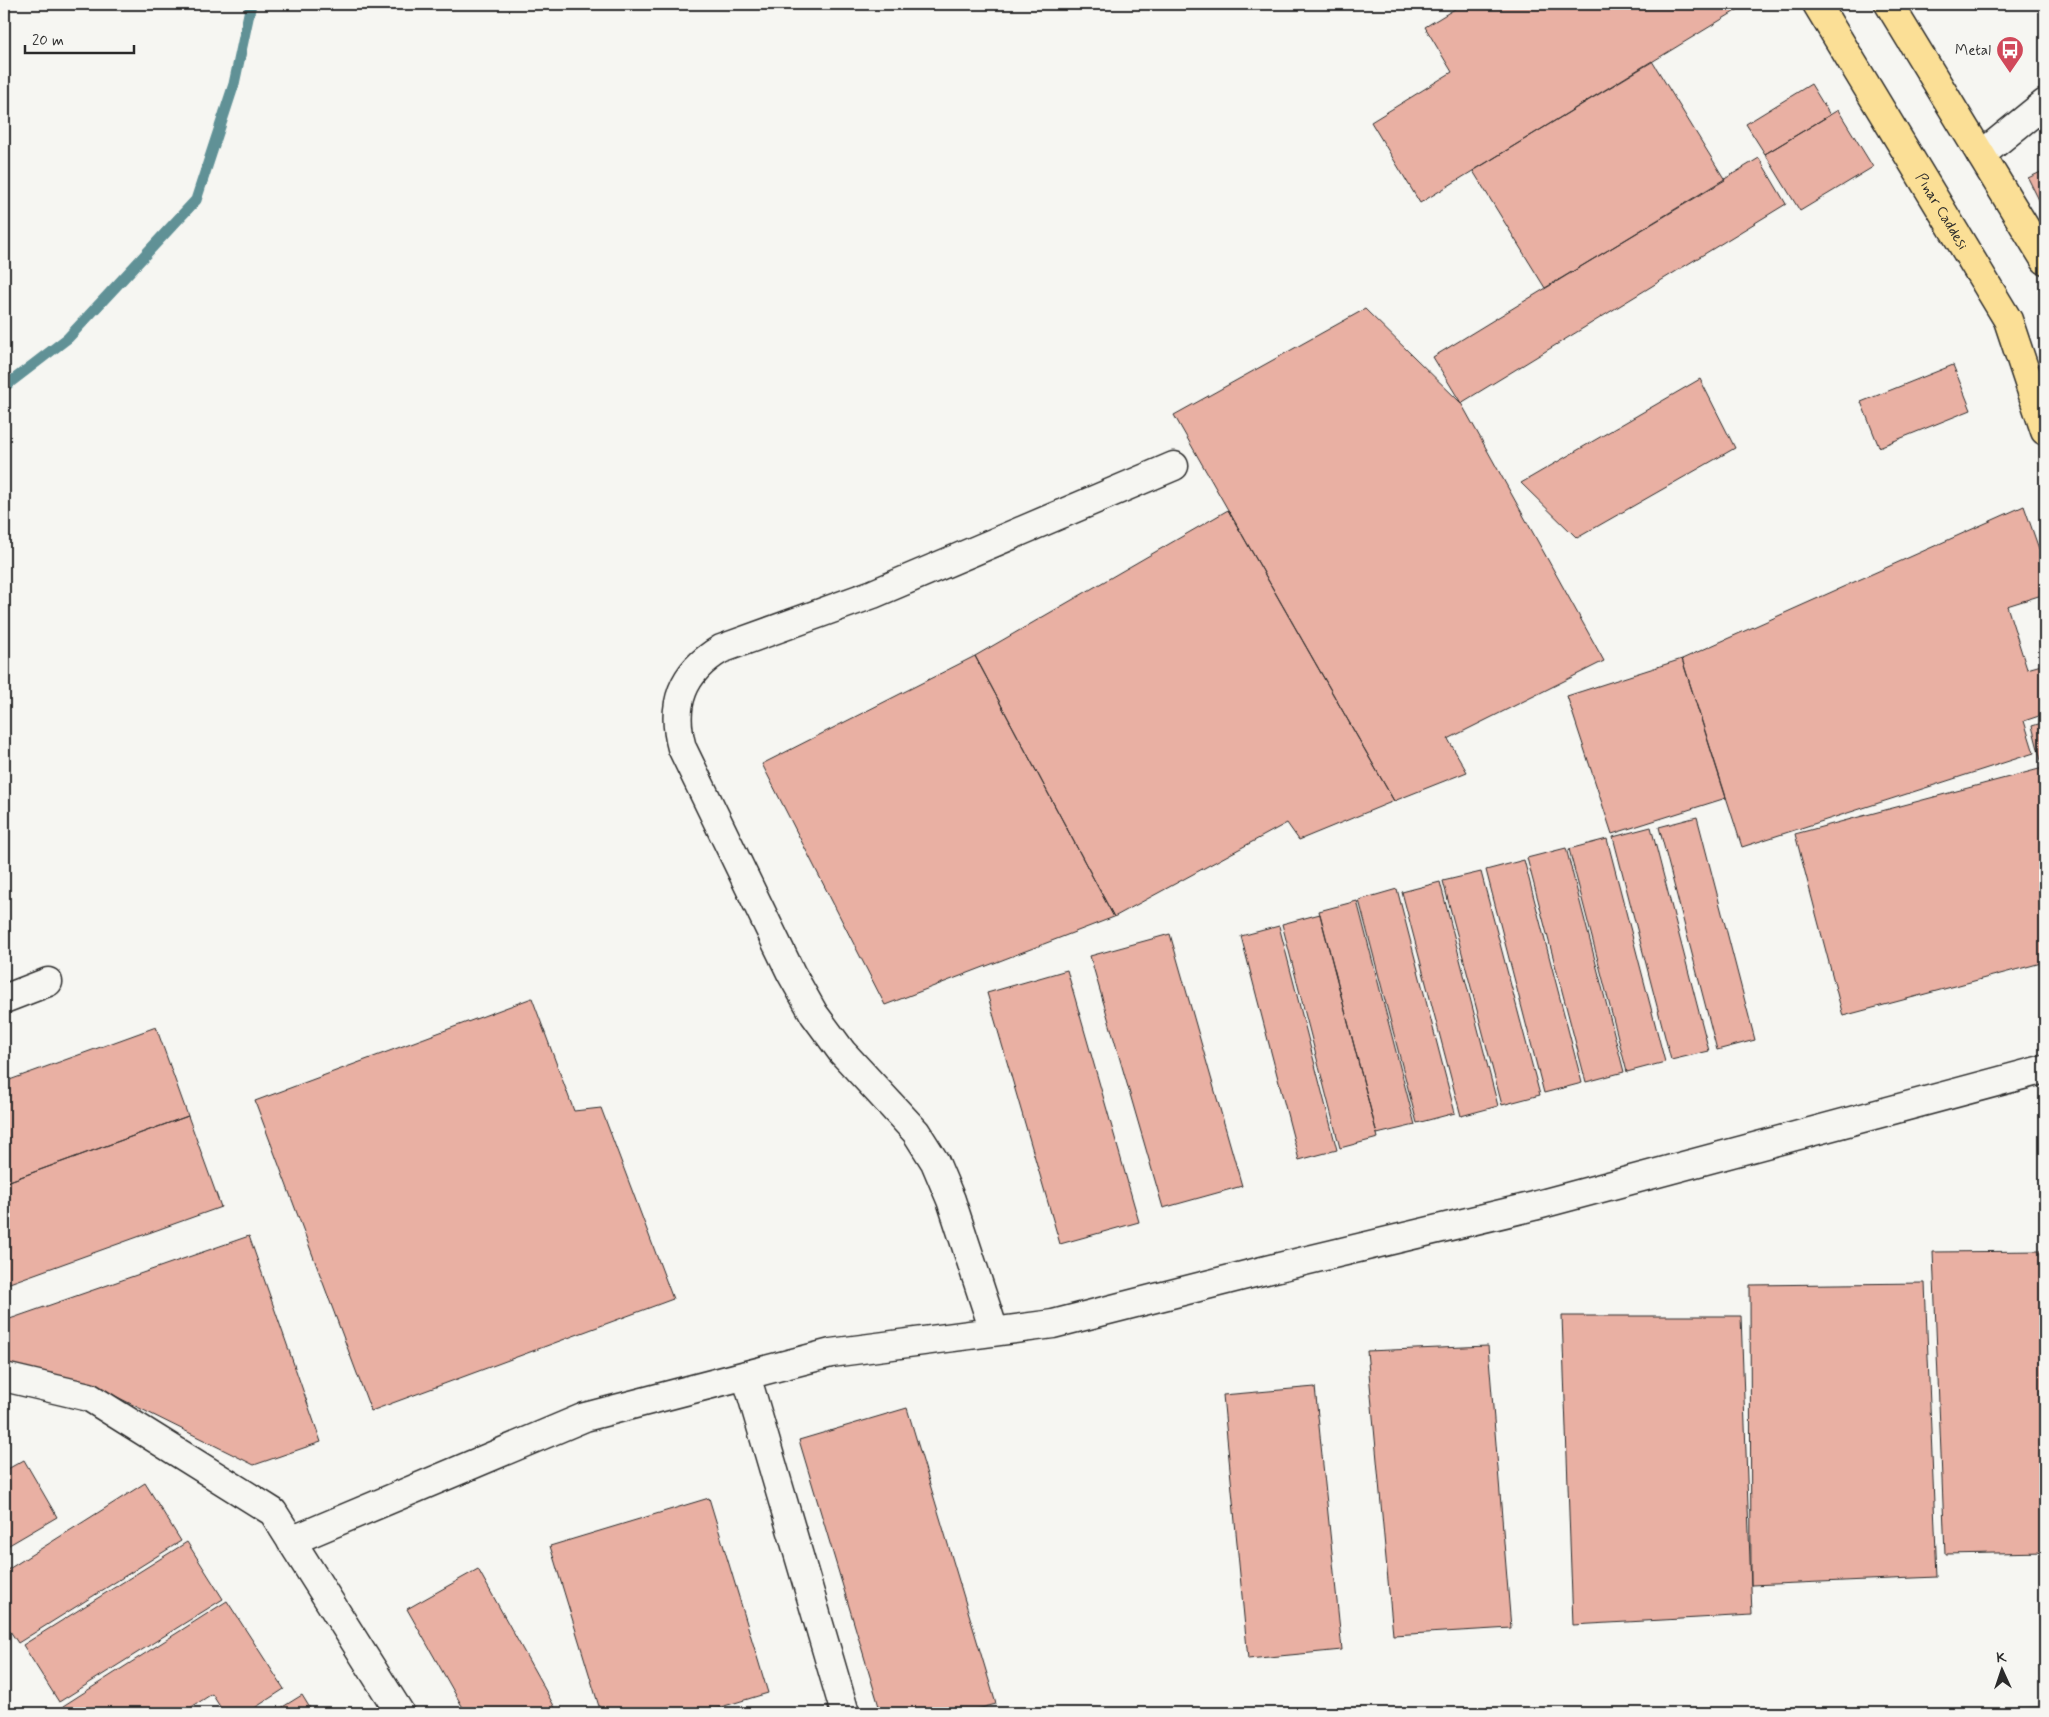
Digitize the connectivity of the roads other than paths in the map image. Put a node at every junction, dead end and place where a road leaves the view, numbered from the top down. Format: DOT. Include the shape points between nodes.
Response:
graph roads {
  1 [pos="1817,4"];
  2 [pos="1889,4"];
  3 [pos="2045,103"];
  4 [pos="1981,155"];
  5 [pos="2045,260"];
  6 [pos="2045,431"];
  7 [pos="1174,466"];
  8 [pos="48,982"];
  9 [pos="4,1000"];
  10 [pos="2045,1068"];
  11 [pos="994,1331"];
  12 [pos="746,1375"];
  13 [pos="9,1381"];
  14 [pos="291,1541"];
  15 [pos="400,1713"];
  16 [pos="844,1713"];
  1 -- 6 [label="main road, Pınar Caddesi" via="2008,320"];
  2 -- 4 [label="main road"];
  3 -- 4 [label="street"];
  4 -- 5 [label="main road"];
  7 -- 11 [label="street" via="873,594 722,649 696,668 680,696 677,731 682,748 791,973 814,1014 842,1052 916,1132 935,1162 951,1200"];
  8 -- 9 [label="street"];
  10 -- 11 [label="street" via="1534,1206 1054,1324"];
  11 -- 12 [label="street" via="831,1353"];
  12 -- 14 [label="street" via="585,1417"];
  12 -- 16 [label="street"];
  13 -- 14 [label="street" via="89,1397 273,1512"];
  14 -- 15 [label="street"];
}
